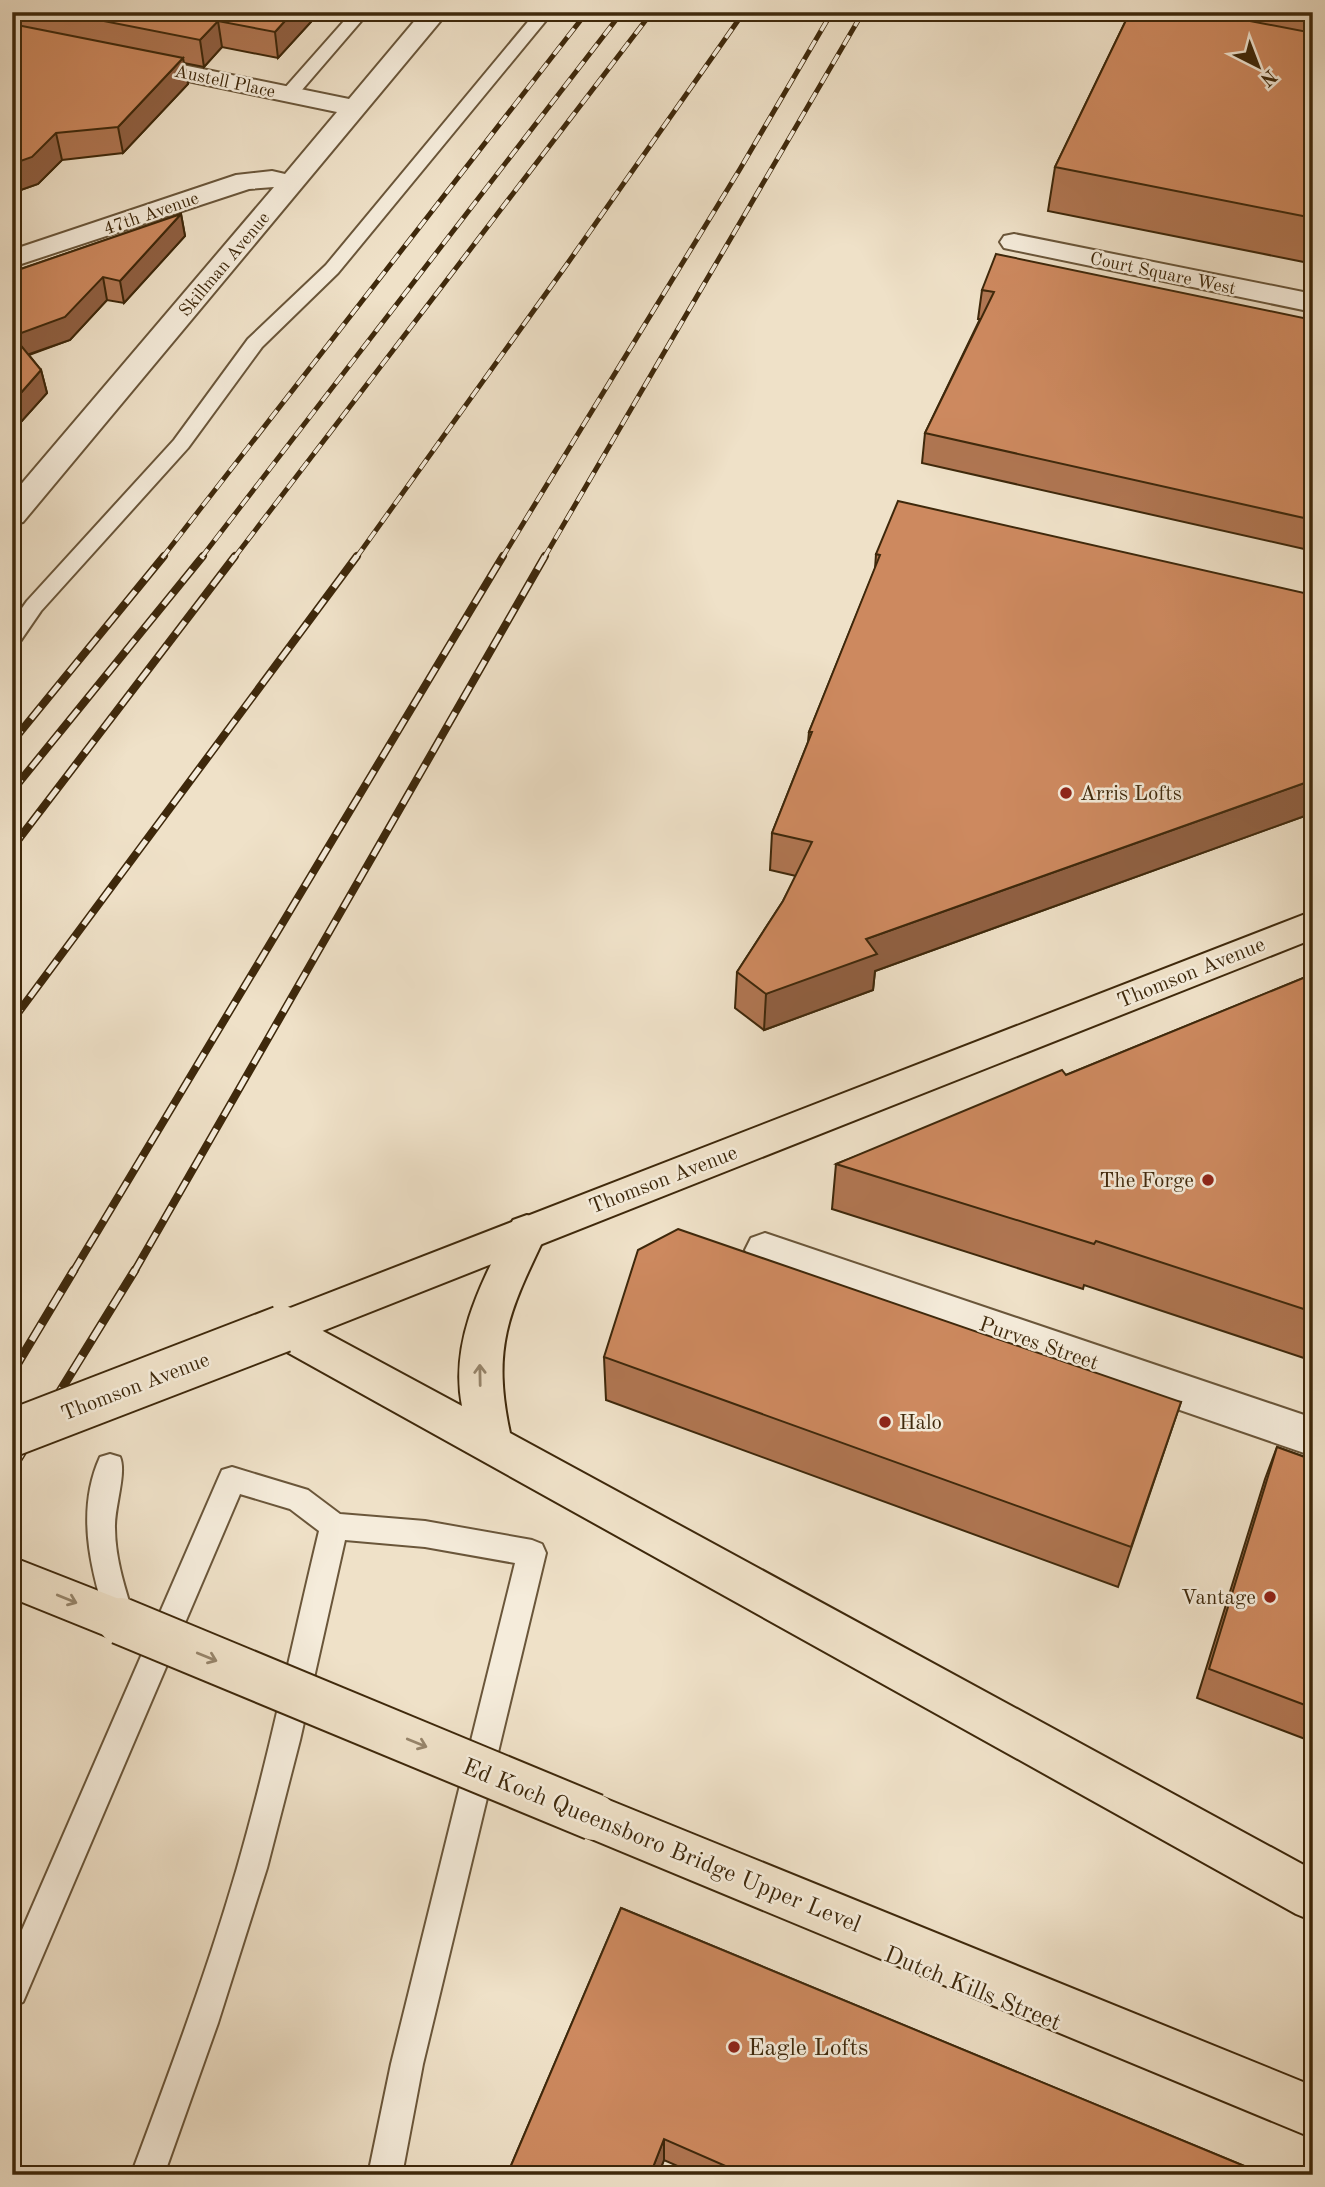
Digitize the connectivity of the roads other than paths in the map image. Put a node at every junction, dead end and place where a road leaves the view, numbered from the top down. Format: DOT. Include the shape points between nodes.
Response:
graph roads {
  1 [pos="361,12"];
  2 [pos="436,12"];
  3 [pos="545,12"];
  4 [pos="104,57"];
  5 [pos="289,94"];
  6 [pos="355,108"];
  7 [pos="292,183"];
  8 [pos="1014,242"];
  9 [pos="12,259"];
  10 [pos="1313,303"];
  11 [pos="12,515"];
  12 [pos="12,638"];
  13 [pos="1313,924"];
  14 [pos="527,1232"];
  15 [pos="765,1250"];
  16 [pos="282,1329"];
  17 [pos="12,1433"];
  18 [pos="1313,1437"];
  19 [pos="491,1442"];
  20 [pos="110,1466"];
  21 [pos="334,1526"];
  22 [pos="12,1577"];
  23 [pos="121,1621"];
  24 [pos="519,1798"];
  25 [pos="1313,1897"];
  26 [pos="12,1992"];
  27 [pos="1313,2112"];
  28 [pos="1313,2126"];
  29 [pos="147,2175"];
  30 [pos="385,2175"];
  1 -- 5 [label="lane"];
  2 -- 6 [label="street, Skillman Avenue"];
  3 -- 12 [label="lane" via="332,269 255,343 181,444 34,606"];
  4 -- 5 [label="street, Austell Place"];
  5 -- 6 [label="street, Austell Place"];
  6 -- 7 [label="street, Skillman Avenue"];
  7 -- 9 [label="street, 47th Avenue" via="246,180"];
  7 -- 11 [label="street, Skillman Avenue"];
  8 -- 10 [label="street, Court Square West"];
  13 -- 14 [label="main road, Thomson Avenue"];
  14 -- 16 [label="main road, Thomson Avenue"];
  19 -- 14 [label="main road, one-way" via="480,1391 482,1339"];
  15 -- 18 [label="street, Purves Street"];
  16 -- 17 [label="main road, Thomson Avenue, bridge"];
  16 -- 19 [label="main road"];
  19 -- 25 [label="main road"];
  20 -- 23 [label="lane" via="99,1545"];
  21 -- 26 [label="lane" via="298,1499 232,1479"];
  21 -- 29 [label="lane" via="253,1867 224,1963"];
  21 -- 30 [label="lane" via="425,1534 532,1553 407,2064"];
  22 -- 23 [label="main road, Ed Koch Queensboro Bridge Upper Level, one-way"];
  23 -- 27 [label="main road, Ed Koch Queensboro Bridge Upper Level, one-way, bridge"];
  24 -- 28 [label="street, Dutch Kills Street"];
}
